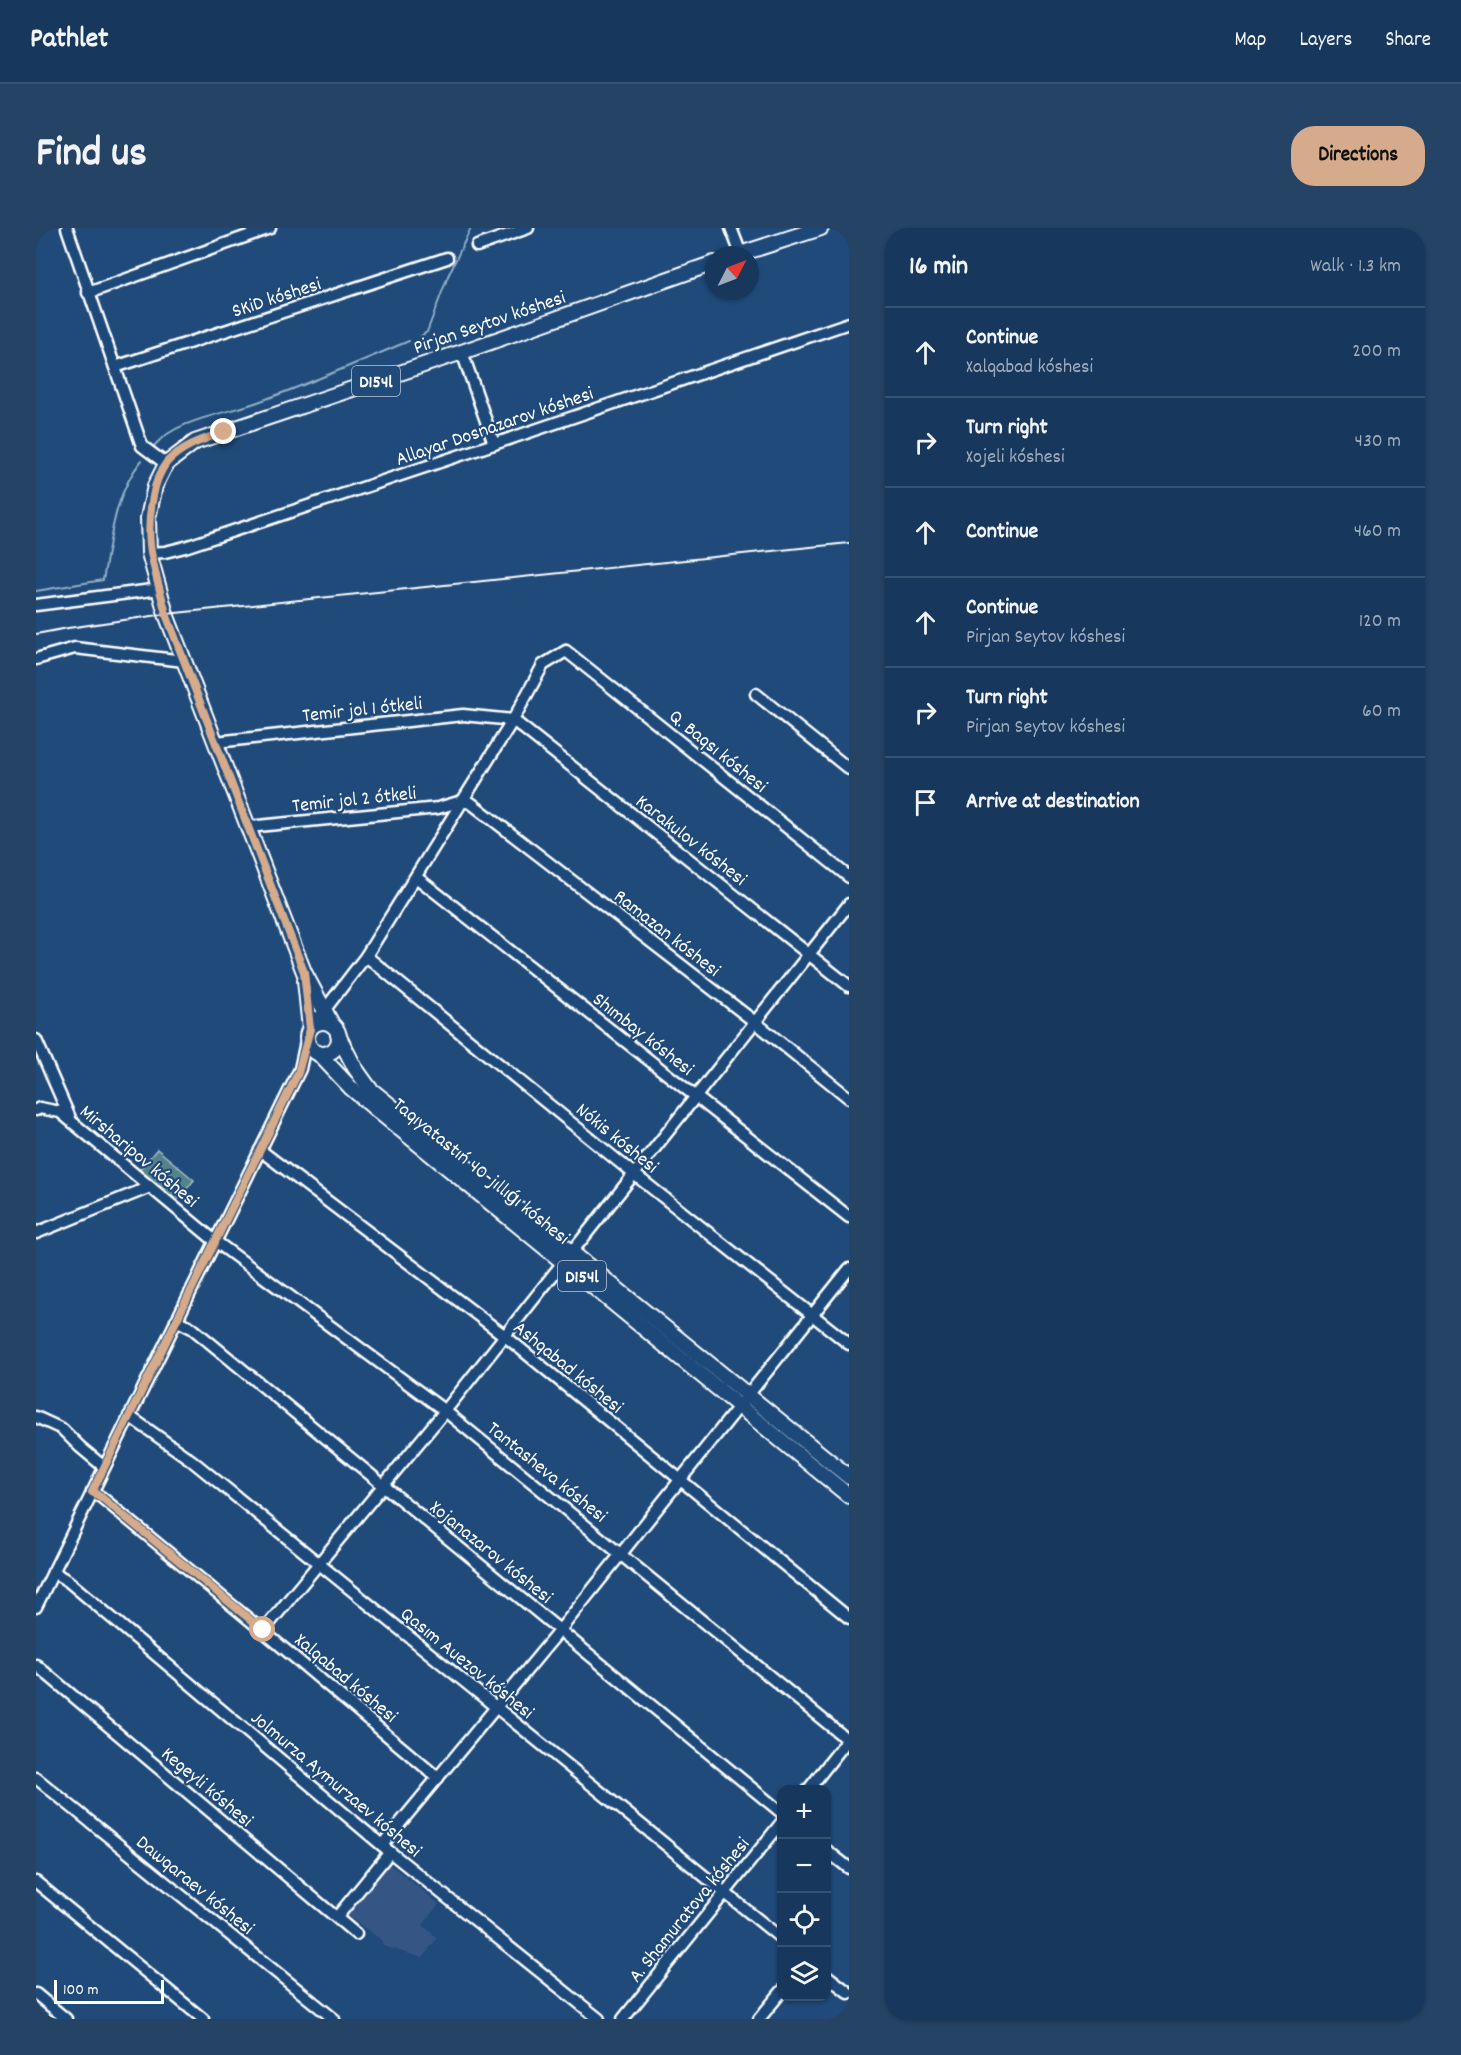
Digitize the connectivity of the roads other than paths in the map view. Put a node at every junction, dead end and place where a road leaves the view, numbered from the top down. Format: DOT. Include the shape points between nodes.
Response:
graph roads {
  1 [pos="68,228"];
  2 [pos="270,228"];
  3 [pos="528,228"];
  4 [pos="731,228"];
  5 [pos="821,228"];
  6 [pos="477,246"];
  7 [pos="737,246"];
  8 [pos="759,248"];
  9 [pos="447,258"];
  10 [pos="705,266"];
  11 [pos="88,293"];
  12 [pos="849,322"];
  13 [pos="462,352"];
  14 [pos="115,367"];
  15 [pos="494,444"];
  16 [pos="166,464"];
  17 [pos="149,553"];
  18 [pos="160,589"];
  19 [pos="36,605"];
  20 [pos="36,659"];
  21 [pos="184,661"];
  22 [pos="756,694"];
  23 [pos="513,720"];
  24 [pos="216,742"];
  25 [pos="847,762"];
  26 [pos="462,801"];
  27 [pos="248,827"];
  28 [pos="416,877"];
  29 [pos="849,877"];
  30 [pos="849,904"];
  31 [pos="809,955"];
  32 [pos="366,956"];
  33 [pos="304,972"];
  34 [pos="849,986"];
  35 [pos="325,1010"];
  36 [pos="755,1022"];
  37 [pos="336,1030"];
  38 [pos="310,1031"];
  39 [pos="36,1040"];
  40 [pos="318,1053"];
  41 [pos="300,1069"];
  42 [pos="696,1096"];
  43 [pos="849,1098"];
  44 [pos="36,1110"];
  45 [pos="71,1121"];
  46 [pos="260,1150"];
  47 [pos="634,1174"];
  48 [pos="150,1187"];
  49 [pos="849,1217"];
  50 [pos="36,1233"];
  51 [pos="215,1241"];
  52 [pos="568,1256"];
  53 [pos="849,1269"];
  54 [pos="812,1315"];
  55 [pos="176,1320"];
  56 [pos="505,1336"];
  57 [pos="849,1344"];
  58 [pos="748,1394"];
  59 [pos="739,1406"];
  60 [pos="445,1410"];
  61 [pos="129,1416"];
  62 [pos="36,1417"];
  63 [pos="105,1467"];
  64 [pos="849,1477"];
  65 [pos="679,1480"];
  66 [pos="383,1485"];
  67 [pos="92,1492"];
  68 [pos="849,1496"];
  69 [pos="621,1553"];
  70 [pos="317,1563"];
  71 [pos="53,1572"];
  72 [pos="36,1607"];
  73 [pos="849,1618"];
  74 [pos="263,1630"];
  75 [pos="560,1630"];
  76 [pos="36,1665"];
  77 [pos="495,1708"];
  78 [pos="848,1740"];
  79 [pos="36,1778"];
  80 [pos="438,1778"];
  81 [pos="812,1785"];
  82 [pos="777,1809"];
  83 [pos="777,1828"];
  84 [pos="386,1849"];
  85 [pos="831,1854"];
  86 [pos="849,1868"];
  87 [pos="36,1882"];
  88 [pos="724,1893"];
  89 [pos="337,1917"];
  90 [pos="356,1934"];
  91 [pos="777,1935"];
  92 [pos="831,1979"];
  93 [pos="849,1993"];
  94 [pos="36,1994"];
  95 [pos="777,1997"];
  96 [pos="66,2019"];
  97 [pos="203,2019"];
  98 [pos="334,2019"];
  99 [pos="600,2019"];
  100 [pos="623,2019"];
  101 [pos="759,2019"];
  1 -- 11 [label="street"];
  2 -- 11 [label="street"];
  3 -- 6 [label="street"];
  4 -- 7 [label="street"];
  5 -- 8 [label="main road"];
  9 -- 14 [label="street, SKiD kóshesi"];
  10 -- 13 [label="main road, Pirjan Seytov kóshesi / D154l"];
  11 -- 14 [label="street"];
  12 -- 15 [label="street, Allayar Dosnazarov kóshesi"];
  13 -- 15 [label="street"];
  13 -- 16 [label="main road, Pirjan Seytov kóshesi / D154l" via="195,442"];
  14 -- 16 [label="street" via="142,446"];
  15 -- 17 [label="street, Allayar Dosnazarov kóshesi" via="185,547"];
  16 -- 17 [label="main road, Pirjan Seytov kóshesi / D154l" via="155,486 148,518"];
  17 -- 18 [label="main road, Pirjan Seytov kóshesi / D154l"];
  18 -- 19 [label="street"];
  18 -- 21 [label="main road, D154l"];
  20 -- 21 [label="street" via="75,648"];
  21 -- 24 [label="main road, D154l"];
  22 -- 25 [label="street"];
  23 -- 24 [label="street, Temir jol 1 ótkeli" via="463,715"];
  23 -- 26 [label="street"];
  23 -- 29 [label="street, Q. Baqsı kóshesi" via="543,665 566,651"];
  23 -- 31 [label="street, Karakulov kóshesi"];
  24 -- 27 [label="main road, D154l"];
  26 -- 27 [label="street, Temir jol 2 ótkeli" via="438,808"];
  26 -- 28 [label="street"];
  26 -- 36 [label="street, Ramazan kóshesi" via="471,803"];
  27 -- 33 [label="main road, D154l"];
  28 -- 32 [label="street"];
  28 -- 42 [label="street, Shımbay kóshesi"];
  30 -- 31 [label="street"];
  31 -- 34 [label="street, Karakulov kóshesi"];
  31 -- 36 [label="street"];
  32 -- 35 [label="street"];
  32 -- 47 [label="street, Nókis kóshesi"];
  33 -- 35 [label="main road, D154l"];
  33 -- 38 [label="main road, D154l"];
  35 -- 37 [label="main road, D154l"];
  35 -- 38 [label="street"];
  36 -- 42 [label="street"];
  36 -- 43 [label="street, Ramazan kóshesi"];
  37 -- 38 [label="main road" via="321,1022"];
  37 -- 40 [label="main road" via="337,1045"];
  37 -- 52 [label="main road, Taqıyatastıń 40-jıllıǵı kóshesi / D154l" via="370,1089"];
  38 -- 40 [label="main road, D154l" via="310,1047"];
  38 -- 41 [label="street"];
  39 -- 45 [label="street"];
  40 -- 41 [label="street"];
  40 -- 52 [label="main road, Taqıyatastıń 40-jıllıǵı kóshesi / D154l" via="372,1106"];
  41 -- 46 [label="street"];
  42 -- 47 [label="street"];
  42 -- 49 [label="street, Shımbay kóshesi"];
  44 -- 45 [label="street, Mirsharipov kóshesi" via="60,1112"];
  45 -- 48 [label="street, Mirsharipov kóshesi"];
  46 -- 51 [label="street"];
  46 -- 56 [label="street, Ashqabad kóshesi"];
  47 -- 52 [label="street"];
  47 -- 54 [label="street, Nókis kóshesi"];
  48 -- 50 [label="street"];
  48 -- 51 [label="street, Mirsharipov kóshesi"];
  51 -- 55 [label="street"];
  51 -- 60 [label="street, Tantasheva kóshesi"];
  52 -- 56 [label="street"];
  52 -- 58 [label="main road, Taqıyatastıń 40-jıllıǵı kóshesi / D154l"];
  52 -- 59 [label="main road, Taqıyatastıń 40-jıllıǵı kóshesi / D154l"];
  53 -- 54 [label="street"];
  54 -- 57 [label="street, Nókis kóshesi"];
  54 -- 58 [label="street"];
  55 -- 61 [label="street"];
  55 -- 66 [label="street, Xojanazarov kóshesi" via="192,1328"];
  56 -- 60 [label="street"];
  56 -- 65 [label="street, Ashqabad kóshesi"];
  58 -- 59 [label="street"];
  58 -- 64 [label="main road, Taqıyatastıń 40-jıllıǵı kóshesi / D154l"];
  59 -- 65 [label="street"];
  59 -- 68 [label="main road, Taqıyatastıń 40-jıllıǵı kóshesi / D154l"];
  60 -- 66 [label="street"];
  60 -- 69 [label="street, Tantasheva kóshesi"];
  61 -- 63 [label="street"];
  61 -- 70 [label="street, Qasım Auezov kóshesi" via="191,1460"];
  62 -- 63 [label="street" via="62,1430"];
  63 -- 67 [label="street"];
  65 -- 69 [label="street"];
  65 -- 73 [label="street, Ashqabad kóshesi"];
  66 -- 70 [label="street"];
  66 -- 75 [label="street, Xojanazarov kóshesi"];
  67 -- 71 [label="street"];
  67 -- 74 [label="street, Xalqabad kóshesi"];
  69 -- 75 [label="street"];
  69 -- 78 [label="street, Tantasheva kóshesi"];
  70 -- 74 [label="street"];
  70 -- 77 [label="street, Qasım Auezov kóshesi"];
  71 -- 72 [label="street"];
  71 -- 84 [label="street, Jolmurza Aymurzaev kóshesi"];
  74 -- 80 [label="street, Xalqabad kóshesi"];
  75 -- 77 [label="street"];
  75 -- 82 [label="street, Xojanazarov kóshesi"];
  76 -- 89 [label="street, Kegeyli kóshesi"];
  77 -- 80 [label="street"];
  77 -- 88 [label="street, Qasım Auezov kóshesi"];
  78 -- 81 [label="street"];
  79 -- 98 [label="street, Dawqaraev kóshesi"];
  80 -- 84 [label="street"];
  83 -- 88 [label="street, A. Shamuratova kóshesi"];
  84 -- 89 [label="street"];
  84 -- 99 [label="street, Jolmurza Aymurzaev kóshesi"];
  85 -- 86 [label="street"];
  87 -- 97 [label="street"];
  88 -- 91 [label="street, Qasım Auezov kóshesi"];
  88 -- 100 [label="street, A. Shamuratova kóshesi"];
  89 -- 90 [label="street, Kegeyli kóshesi"];
  92 -- 93 [label="street"];
  94 -- 96 [label="street"];
  95 -- 101 [label="street"];
}
